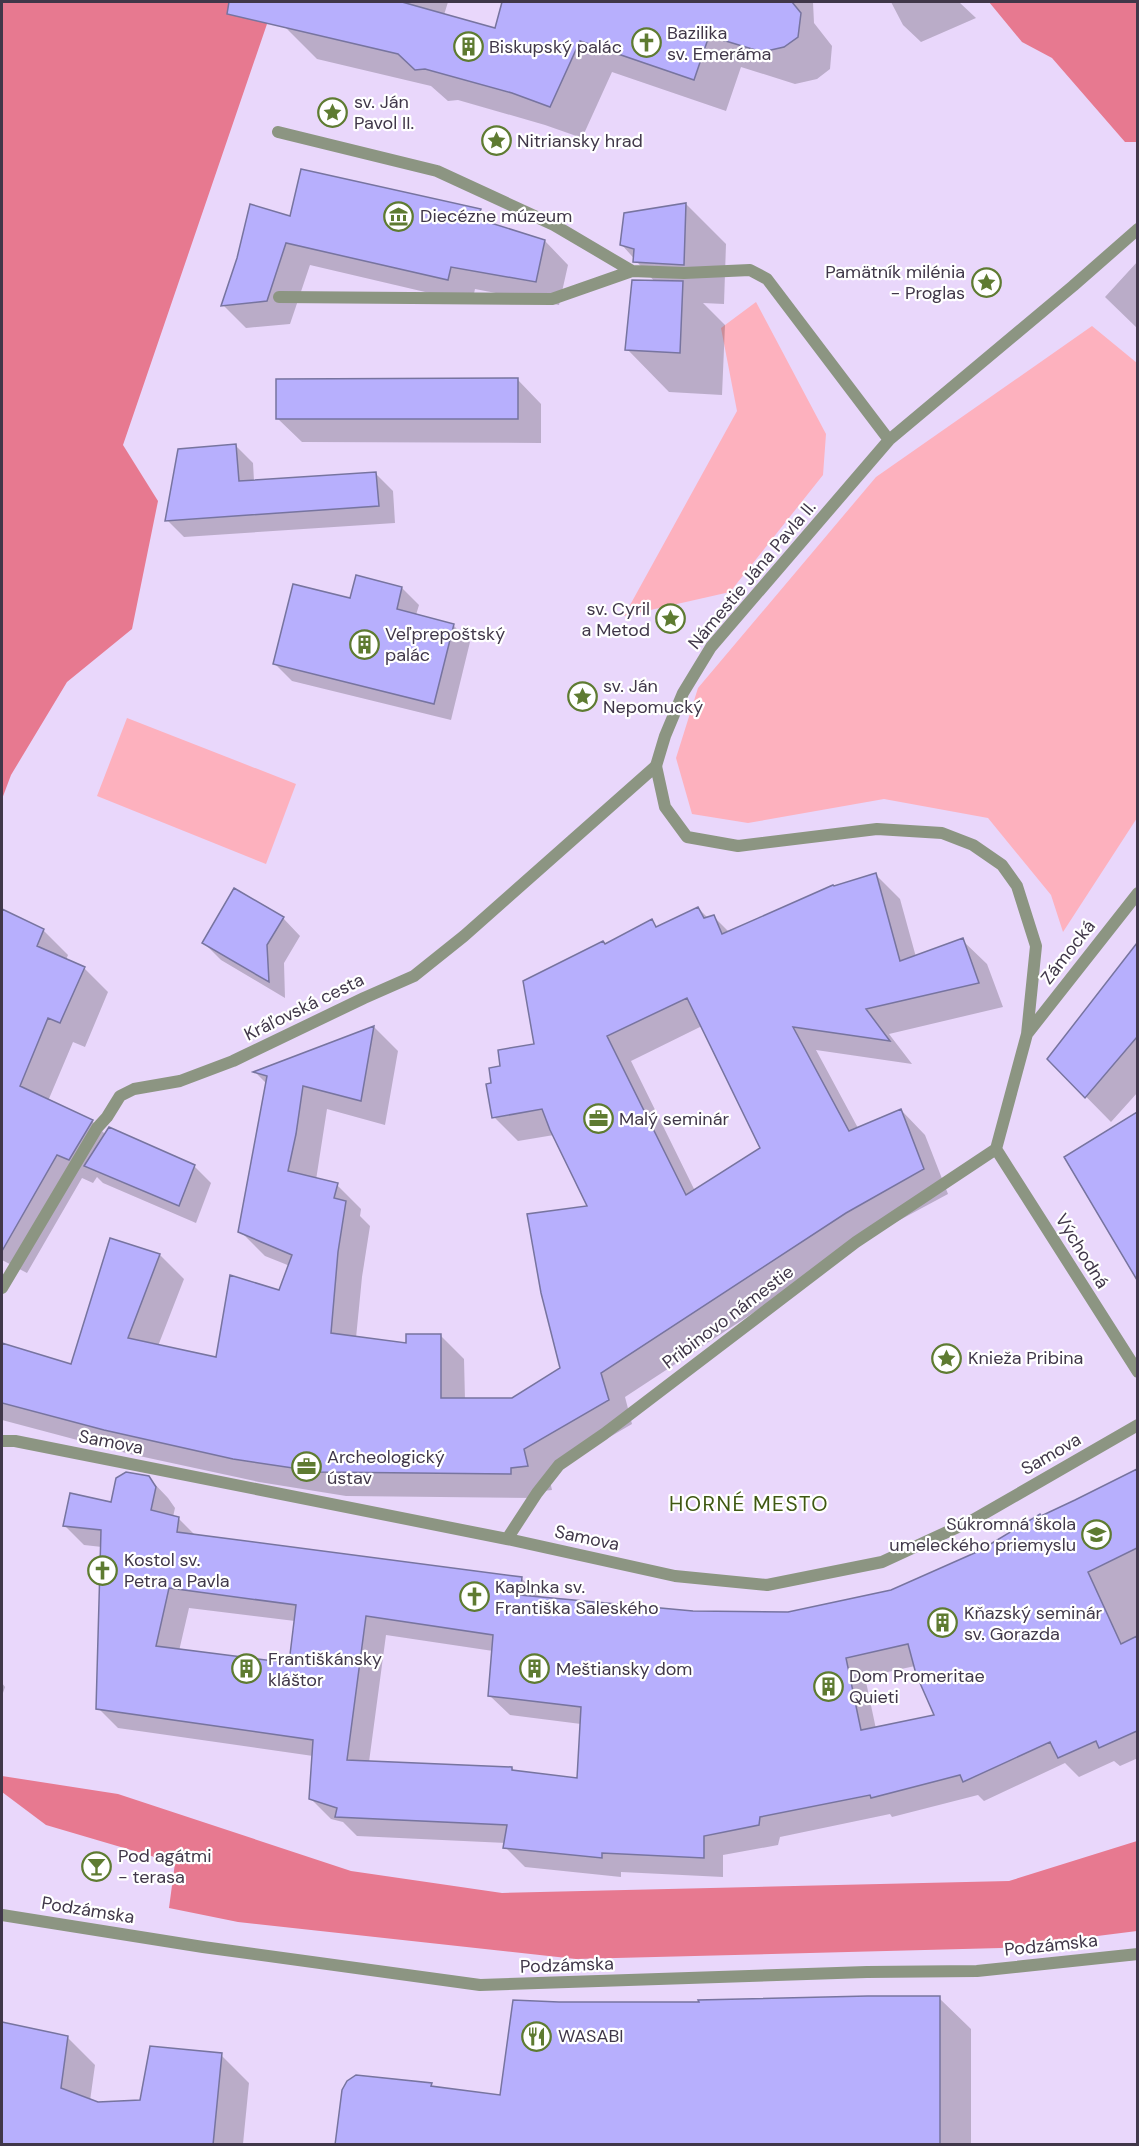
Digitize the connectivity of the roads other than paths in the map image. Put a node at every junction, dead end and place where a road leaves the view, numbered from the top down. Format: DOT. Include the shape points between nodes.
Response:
graph roads {
  1 [pos="278,132"];
  2 [pos="1137,229"];
  3 [pos="632,271"];
  4 [pos="279,297"];
  5 [pos="889,440"];
  6 [pos="656,766"];
  7 [pos="1137,893"];
  8 [pos="1027,1034"];
  9 [pos="996,1149"];
  10 [pos="2,1288"];
  11 [pos="1137,1372"];
  12 [pos="1137,1425"];
  13 [pos="2,1441"];
  14 [pos="507,1539"];
  15 [pos="2,1915"];
  16 [pos="1137,1954"];
  1 -- 3 [label="street" via="437,171 554,225"];
  2 -- 5 [label="street, Námestie Jána Pavla II."];
  3 -- 4 [label="street" via="552,299"];
  3 -- 5 [label="street" via="750,270 767,279"];
  5 -- 6 [label="street, Námestie Jána Pavla II." via="711,647 683,693"];
  6 -- 8 [label="street, Námestie Jána Pavla II." via="665,807 687,837 738,846 878,829 942,833 973,845 1002,865 1017,886 1036,946"];
  6 -- 10 [label="street, Kráľovská cesta" via="414,976 233,1061 180,1081 134,1089 120,1096"];
  7 -- 8 [label="street, Zámocká"];
  8 -- 9 [label="street, Námestie Jána Pavla II."];
  9 -- 11 [label="street, Východná"];
  9 -- 14 [label="street, Pribinovo námestie" via="856,1242 559,1465"];
  12 -- 14 [label="street, Samova" via="973,1520 882,1562 767,1585 675,1576"];
  13 -- 14 [label="street, Samova"];
  15 -- 16 [label="street, Podzámska" via="480,1985 977,1971"];
}
